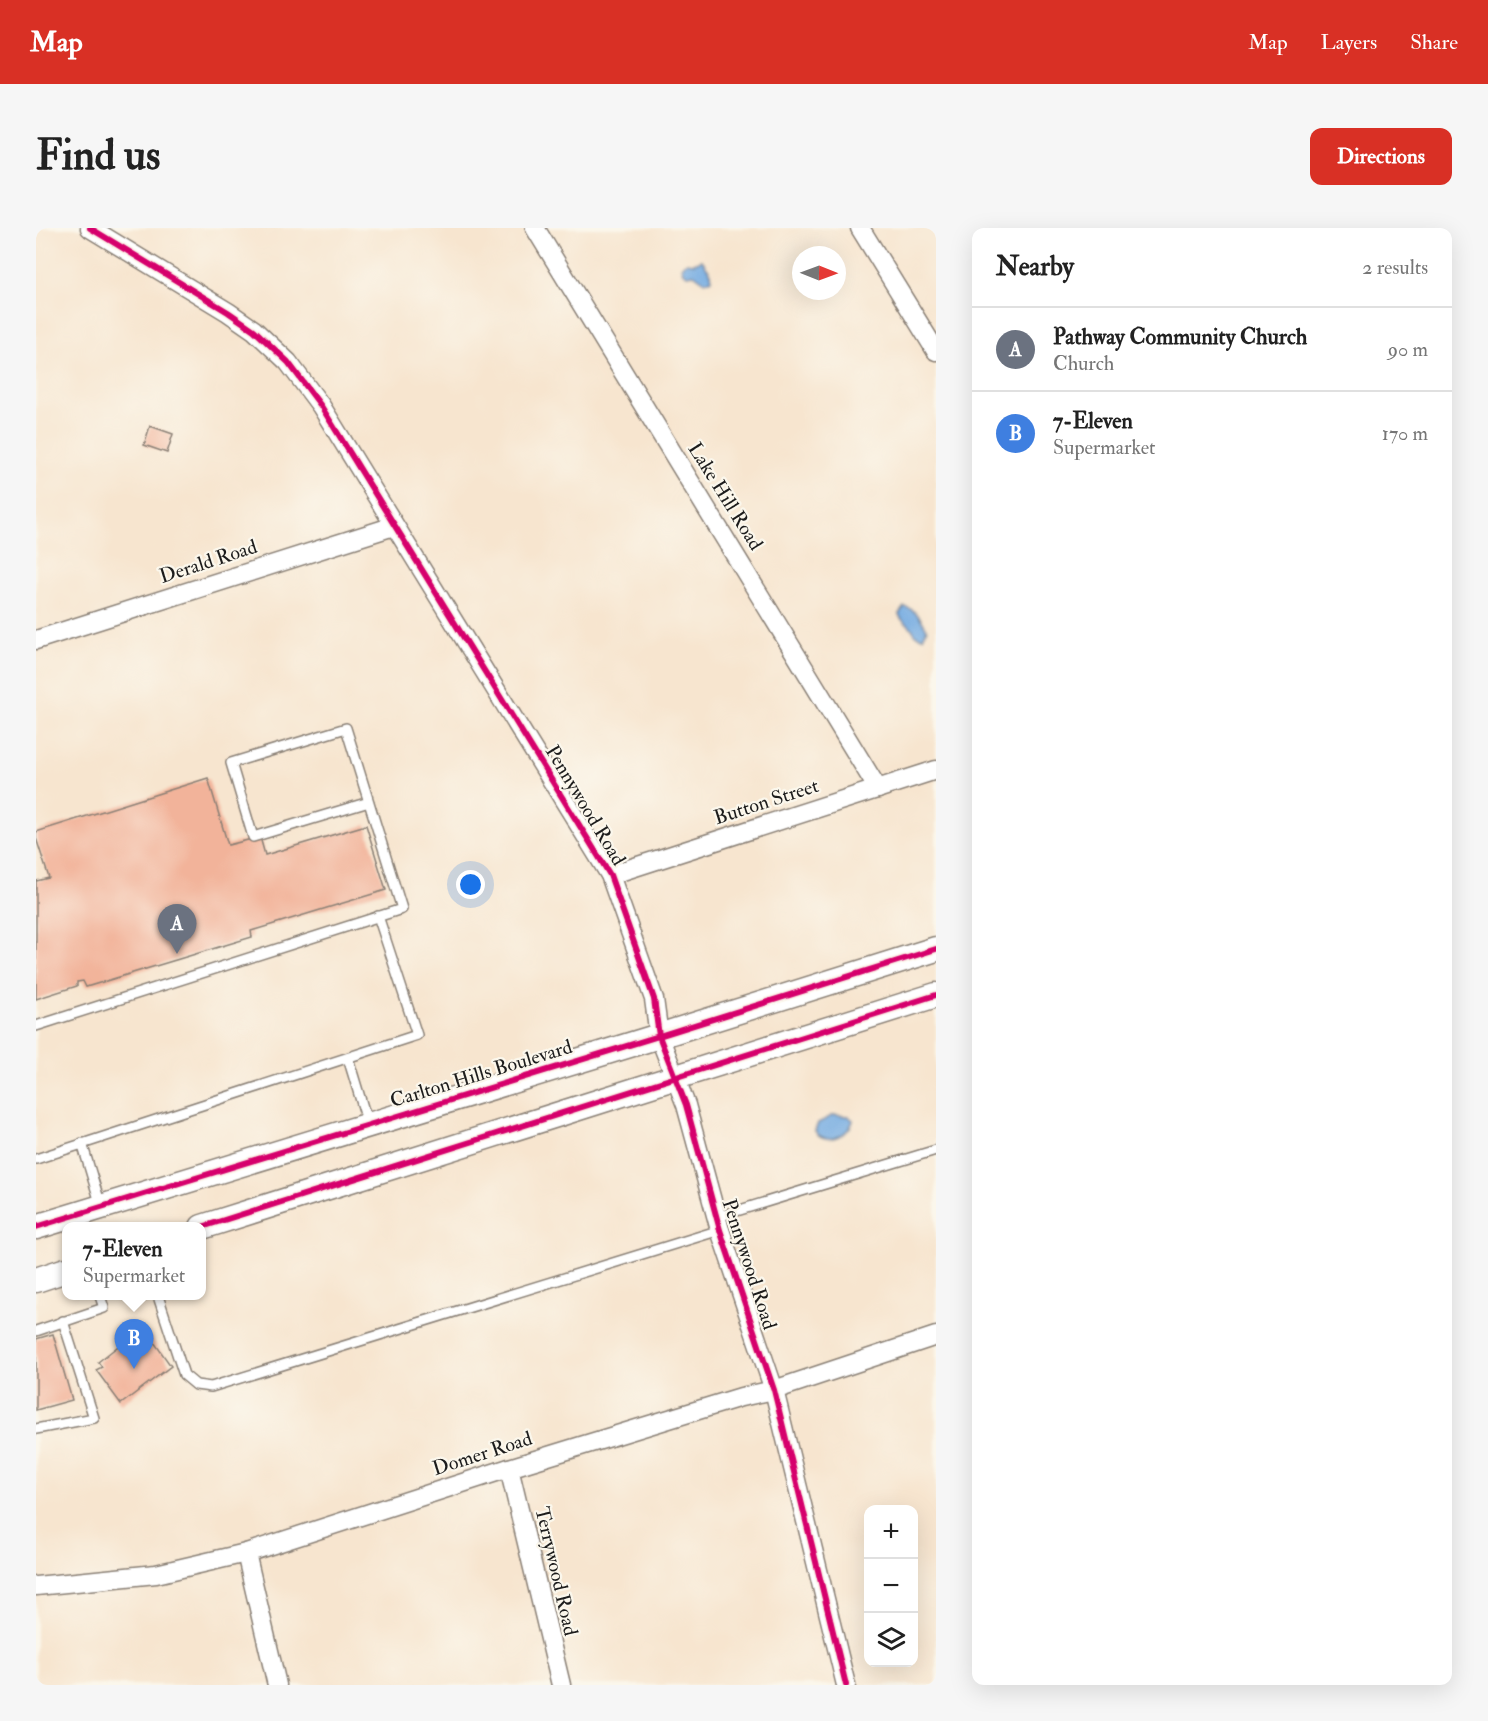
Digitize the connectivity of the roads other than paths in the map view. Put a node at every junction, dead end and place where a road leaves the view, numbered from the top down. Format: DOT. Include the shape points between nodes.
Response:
graph roads {
  1 [pos="90,228"];
  2 [pos="535,228"];
  3 [pos="860,228"];
  4 [pos="936,351"];
  5 [pos="394,526"];
  6 [pos="36,640"];
  7 [pos="936,770"];
  8 [pos="878,789"];
  9 [pos="369,802"];
  10 [pos="610,875"];
  11 [pos="378,916"];
  12 [pos="936,949"];
  13 [pos="936,995"];
  14 [pos="36,1026"];
  15 [pos="659,1036"];
  16 [pos="348,1058"];
  17 [pos="674,1077"];
  18 [pos="368,1125"];
  19 [pos="82,1143"];
  20 [pos="936,1150"];
  21 [pos="36,1158"];
  22 [pos="101,1206"];
  23 [pos="718,1223"];
  24 [pos="206,1225"];
  25 [pos="36,1227"];
  26 [pos="62,1271"];
  27 [pos="36,1280"];
  28 [pos="101,1300"];
  29 [pos="159,1300"];
  30 [pos="63,1322"];
  31 [pos="36,1331"];
  32 [pos="936,1336"];
  33 [pos="774,1390"];
  34 [pos="36,1429"];
  35 [pos="509,1468"];
  36 [pos="246,1553"];
  37 [pos="36,1586"];
  38 [pos="277,1685"];
  39 [pos="561,1685"];
  40 [pos="846,1685"];
  1 -- 5 [label="street, Pennywood Road" via="228,312 288,362 321,406"];
  2 -- 8 [label="street, Lake Hill Road"];
  3 -- 4 [label="street"];
  5 -- 6 [label="street, Derald Road"];
  5 -- 10 [label="street, Pennywood Road"];
  7 -- 8 [label="street, Button Street"];
  8 -- 10 [label="street, Button Street"];
  9 -- 9 [label="lane" via="346,728 231,763 253,837"];
  9 -- 11 [label="lane" via="402,909"];
  10 -- 15 [label="street, Pennywood Road" via="654,999"];
  11 -- 14 [label="lane"];
  11 -- 16 [label="lane" via="417,1035"];
  12 -- 15 [label="street, Carlton Hills Boulevard"];
  13 -- 17 [label="street"];
  15 -- 17 [label="street, Pennywood Road"];
  15 -- 18 [label="street, Carlton Hills Boulevard"];
  16 -- 18 [label="lane"];
  16 -- 19 [label="lane"];
  17 -- 23 [label="street, Pennywood Road" via="686,1105"];
  17 -- 24 [label="street"];
  18 -- 22 [label="street, Carlton Hills Boulevard"];
  19 -- 21 [label="lane"];
  19 -- 22 [label="lane"];
  20 -- 23 [label="lane"];
  22 -- 25 [label="street, Carlton Hills Boulevard"];
  23 -- 29 [label="lane" via="211,1387 196,1385 184,1375"];
  23 -- 33 [label="street, Pennywood Road"];
  26 -- 27 [label="street"];
  28 -- 30 [label="lane" via="104,1308"];
  30 -- 31 [label="lane"];
  30 -- 34 [label="lane" via="94,1418"];
  32 -- 33 [label="street, Domer Road"];
  33 -- 35 [label="street, Domer Road" via="732,1399"];
  33 -- 40 [label="street, Pennywood Road"];
  35 -- 36 [label="street, Domer Road"];
  35 -- 39 [label="street, Terrywood Road"];
  36 -- 37 [label="street, Domer Road" via="156,1574"];
  36 -- 38 [label="street"];
}
